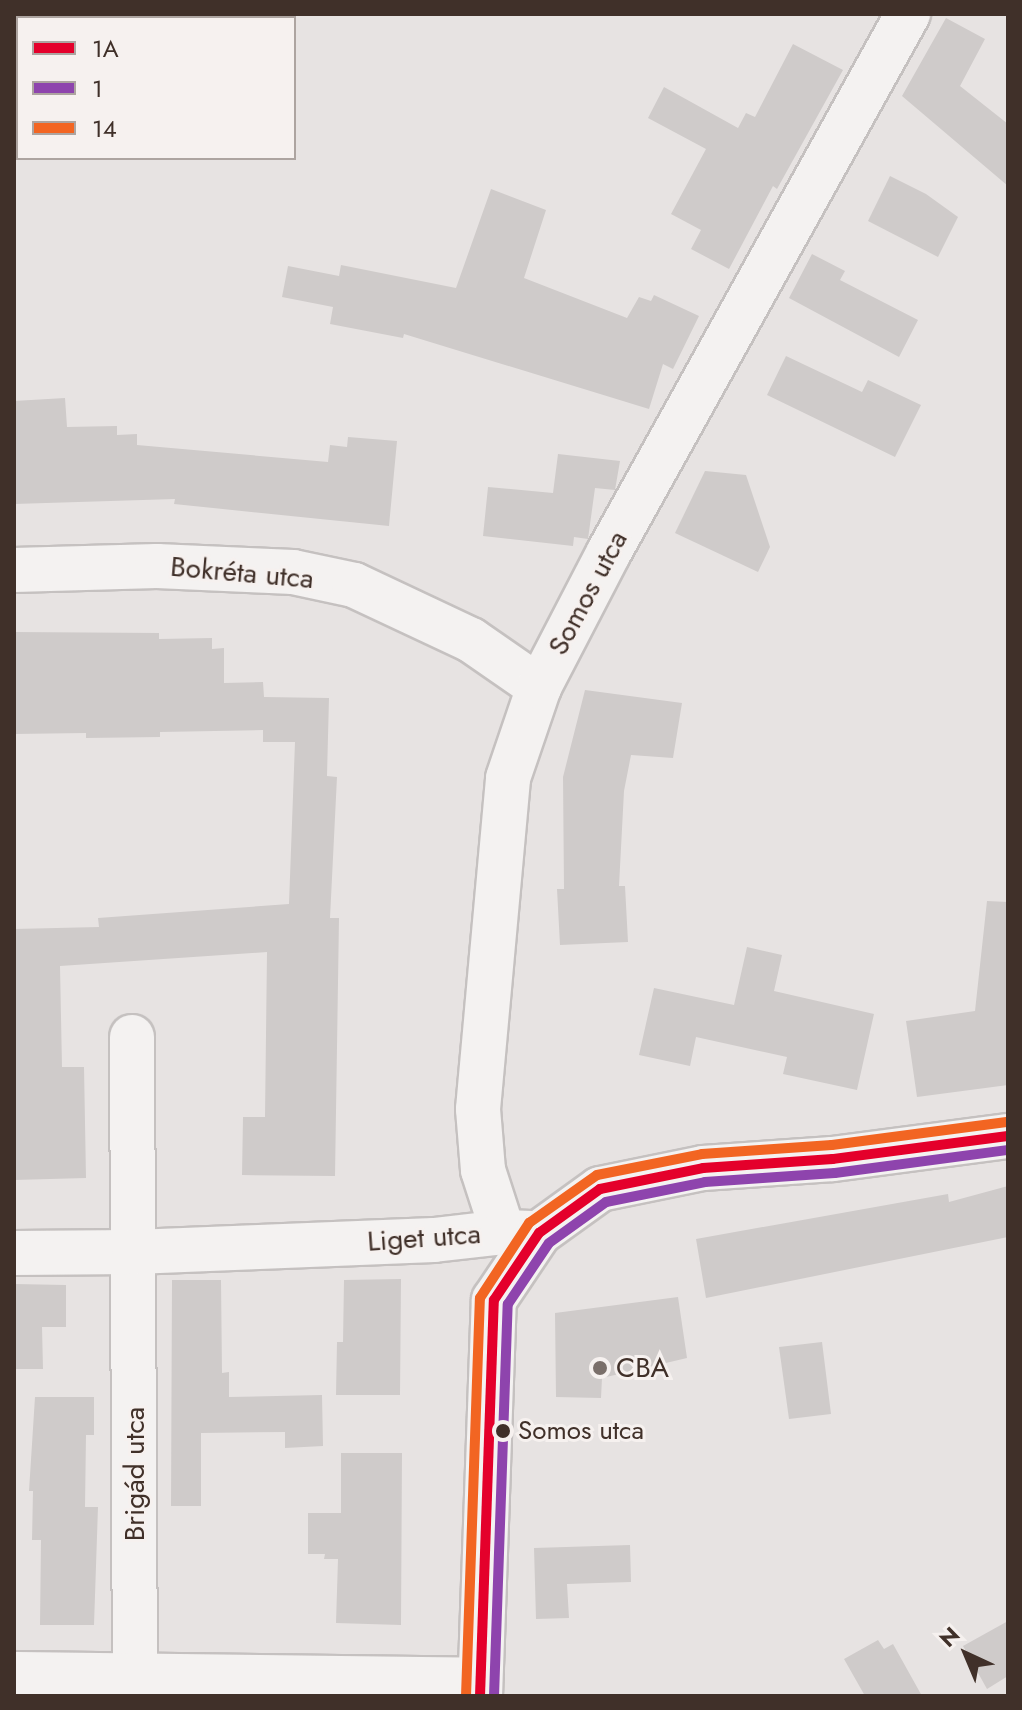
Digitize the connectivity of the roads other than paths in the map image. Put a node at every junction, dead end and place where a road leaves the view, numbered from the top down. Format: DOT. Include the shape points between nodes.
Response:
graph roads {
  1 [pos="908,14"];
  2 [pos="14,570"];
  3 [pos="539,687"];
  4 [pos="132,1037"];
  5 [pos="1008,1136"];
  6 [pos="521,1232"];
  7 [pos="134,1252"];
  8 [pos="14,1253"];
  9 [pos="14,1674"];
  10 [pos="135,1686"];
  11 [pos="480,1688"];
  1 -- 3 [label="street, Somos utca"];
  2 -- 3 [label="street, Bokréta utca" via="157,566 293,572 339,582 471,640"];
  3 -- 6 [label="street, Somos utca" via="508,778 478,1109 483,1170"];
  4 -- 7 [label="street, Brigád utca"];
  5 -- 6 [label="street, Liget utca" via="688,1171 600,1189"];
  6 -- 7 [label="street, Liget utca"];
  6 -- 11 [label="street" via="494,1300"];
  7 -- 8 [label="street, Liget utca"];
  7 -- 10 [label="street, Brigád utca"];
  9 -- 10 [label="street"];
  10 -- 11 [label="street"];
}
